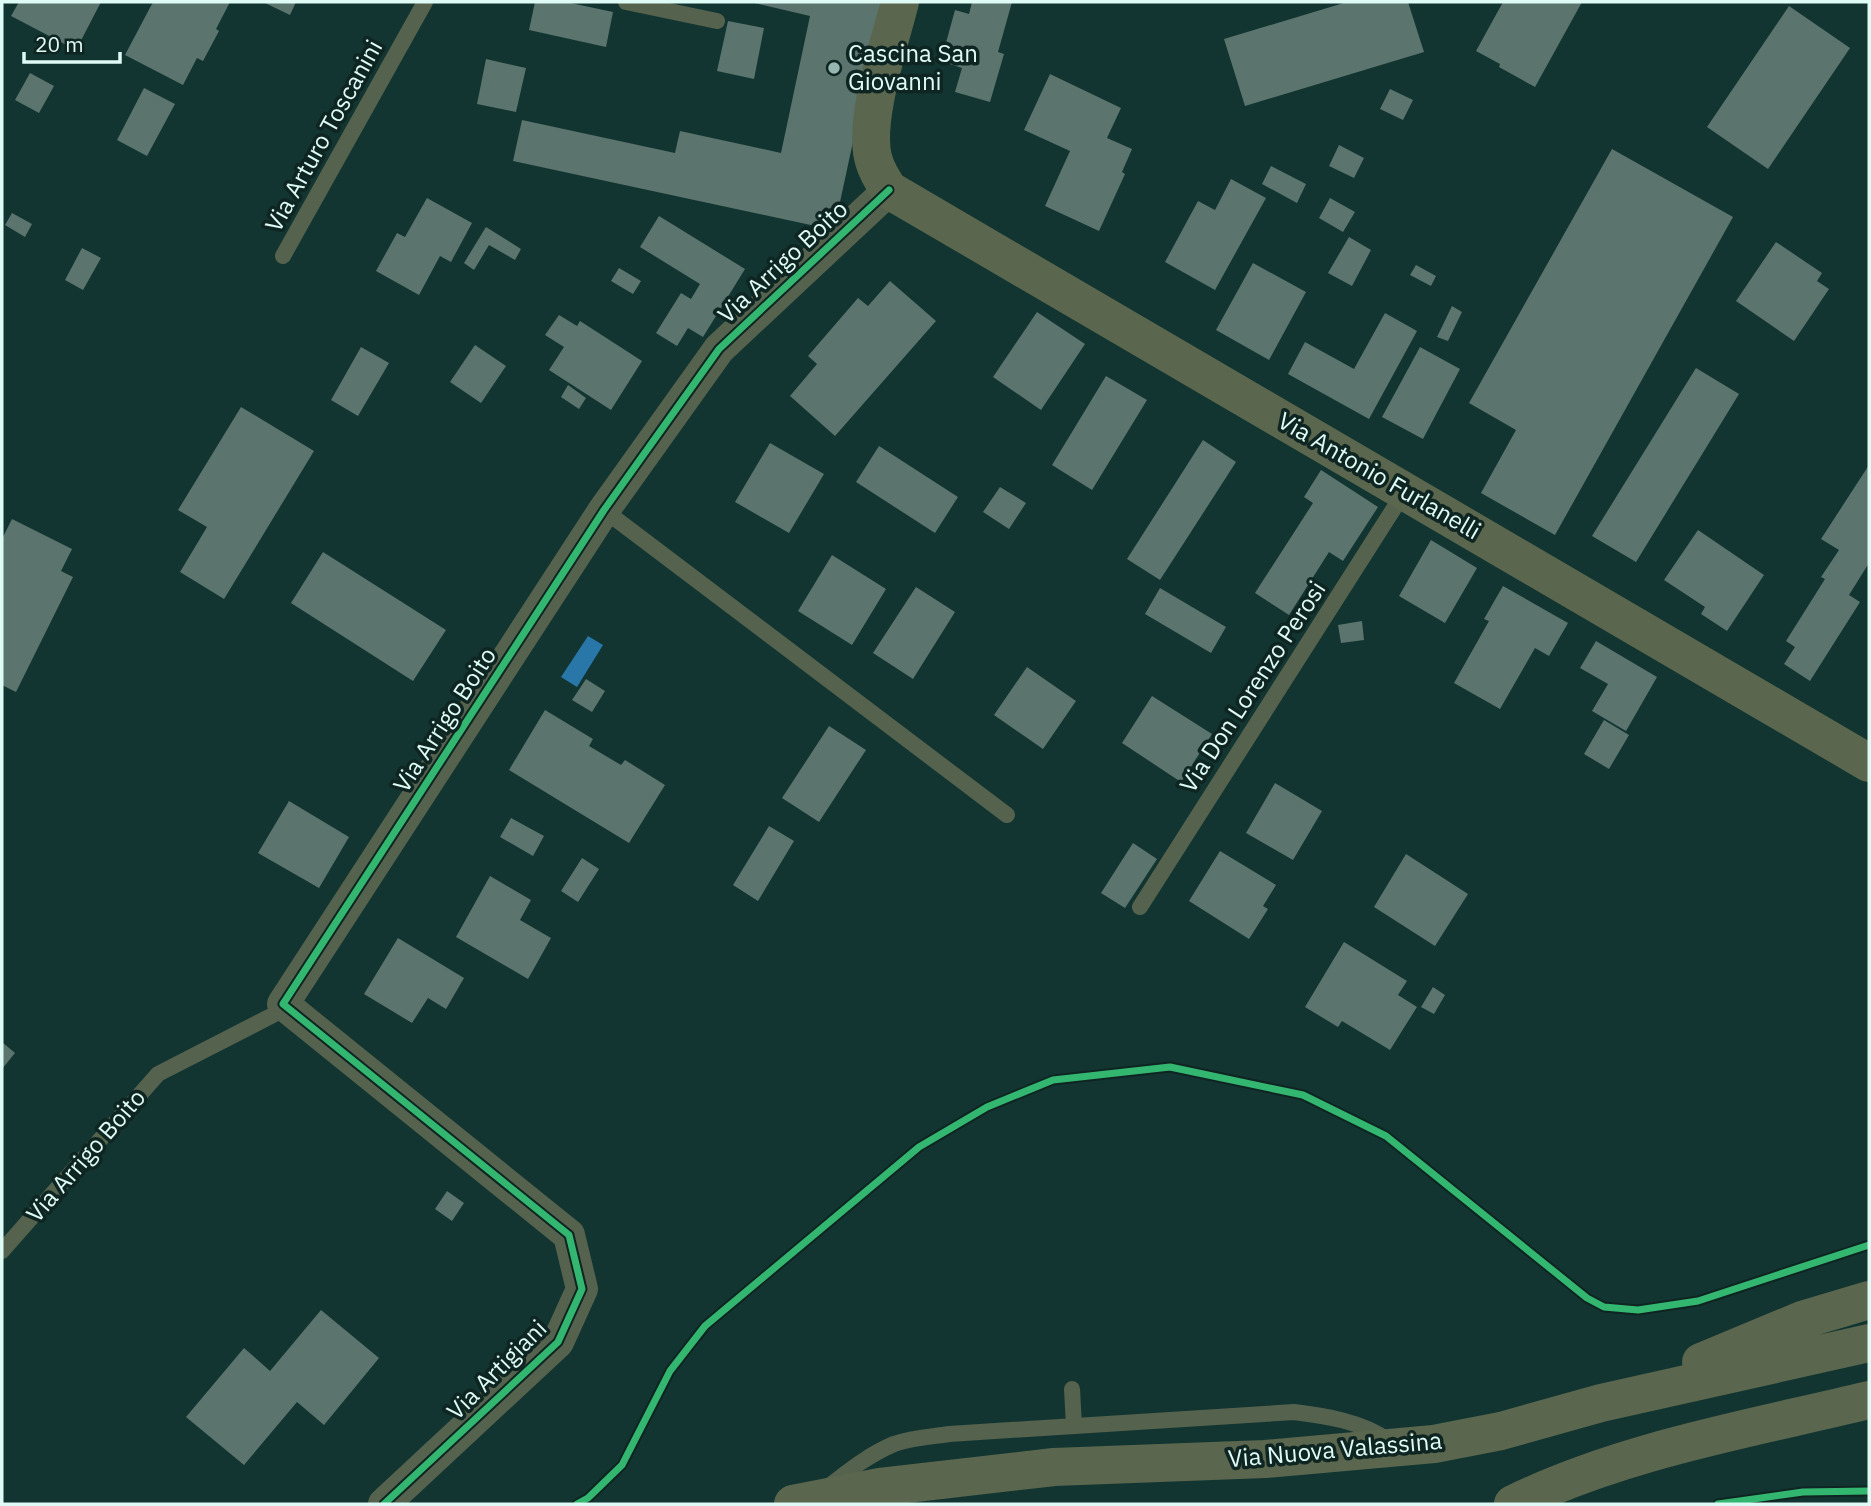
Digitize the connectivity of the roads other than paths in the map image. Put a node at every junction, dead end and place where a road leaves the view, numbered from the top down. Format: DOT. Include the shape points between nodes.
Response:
graph roads {
  1 [pos="425,2"];
  2 [pos="626,2"];
  3 [pos="900,2"];
  4 [pos="717,22"];
  5 [pos="889,190"];
  6 [pos="283,256"];
  7 [pos="1405,491"];
  8 [pos="604,510"];
  9 [pos="1869,763"];
  10 [pos="1007,815"];
  11 [pos="1140,907"];
  12 [pos="283,1004"];
  13 [pos="2,1251"];
  14 [pos="1869,1300"];
  15 [pos="1869,1343"];
  16 [pos="1072,1389"];
  17 [pos="1869,1399"];
  18 [pos="1601,1403"];
  19 [pos="1805,1415"];
  20 [pos="1869,1415"];
  21 [pos="1074,1426"];
  22 [pos="1399,1447"];
  23 [pos="803,1502"];
  24 [pos="384,1504"];
  25 [pos="1513,1504"];
  1 -- 6 [label="lane, Via Arturo Toscanini"];
  2 -- 4 [label="lane"];
  3 -- 5 [label="main road" via="871,119 873,159"];
  5 -- 7 [label="main road, Via Antonio Furlanelli"];
  5 -- 8 [label="street, Via Arrigo Boito" via="719,348"];
  7 -- 9 [label="main road, Via Antonio Furlanelli"];
  7 -- 11 [label="lane, Via Don Lorenzo Perosi"];
  8 -- 10 [label="lane"];
  8 -- 12 [label="street, Via Arrigo Boito"];
  12 -- 13 [label="lane, Via Arrigo Boito" via="273,1015 158,1074"];
  12 -- 24 [label="street, Via Artigiani" via="569,1236 582,1289 558,1342"];
  14 -- 18 [label="main road" via="1802,1320"];
  15 -- 18 [label="main road, Via Nuova Valassina"];
  16 -- 21 [label="lane"];
  17 -- 19 [label="main road"];
  18 -- 22 [label="main road, Via Nuova Valassina" via="1501,1431"];
  19 -- 20 [label="main road"];
  19 -- 25 [label="main road" via="1626,1459"];
  21 -- 22 [label="lane" via="1294,1412 1332,1417 1376,1432"];
  21 -- 23 [label="lane" via="948,1434 894,1444"];
  22 -- 23 [label="main road, Via Nuova Valassina" via="1265,1459 1054,1466"];
}
